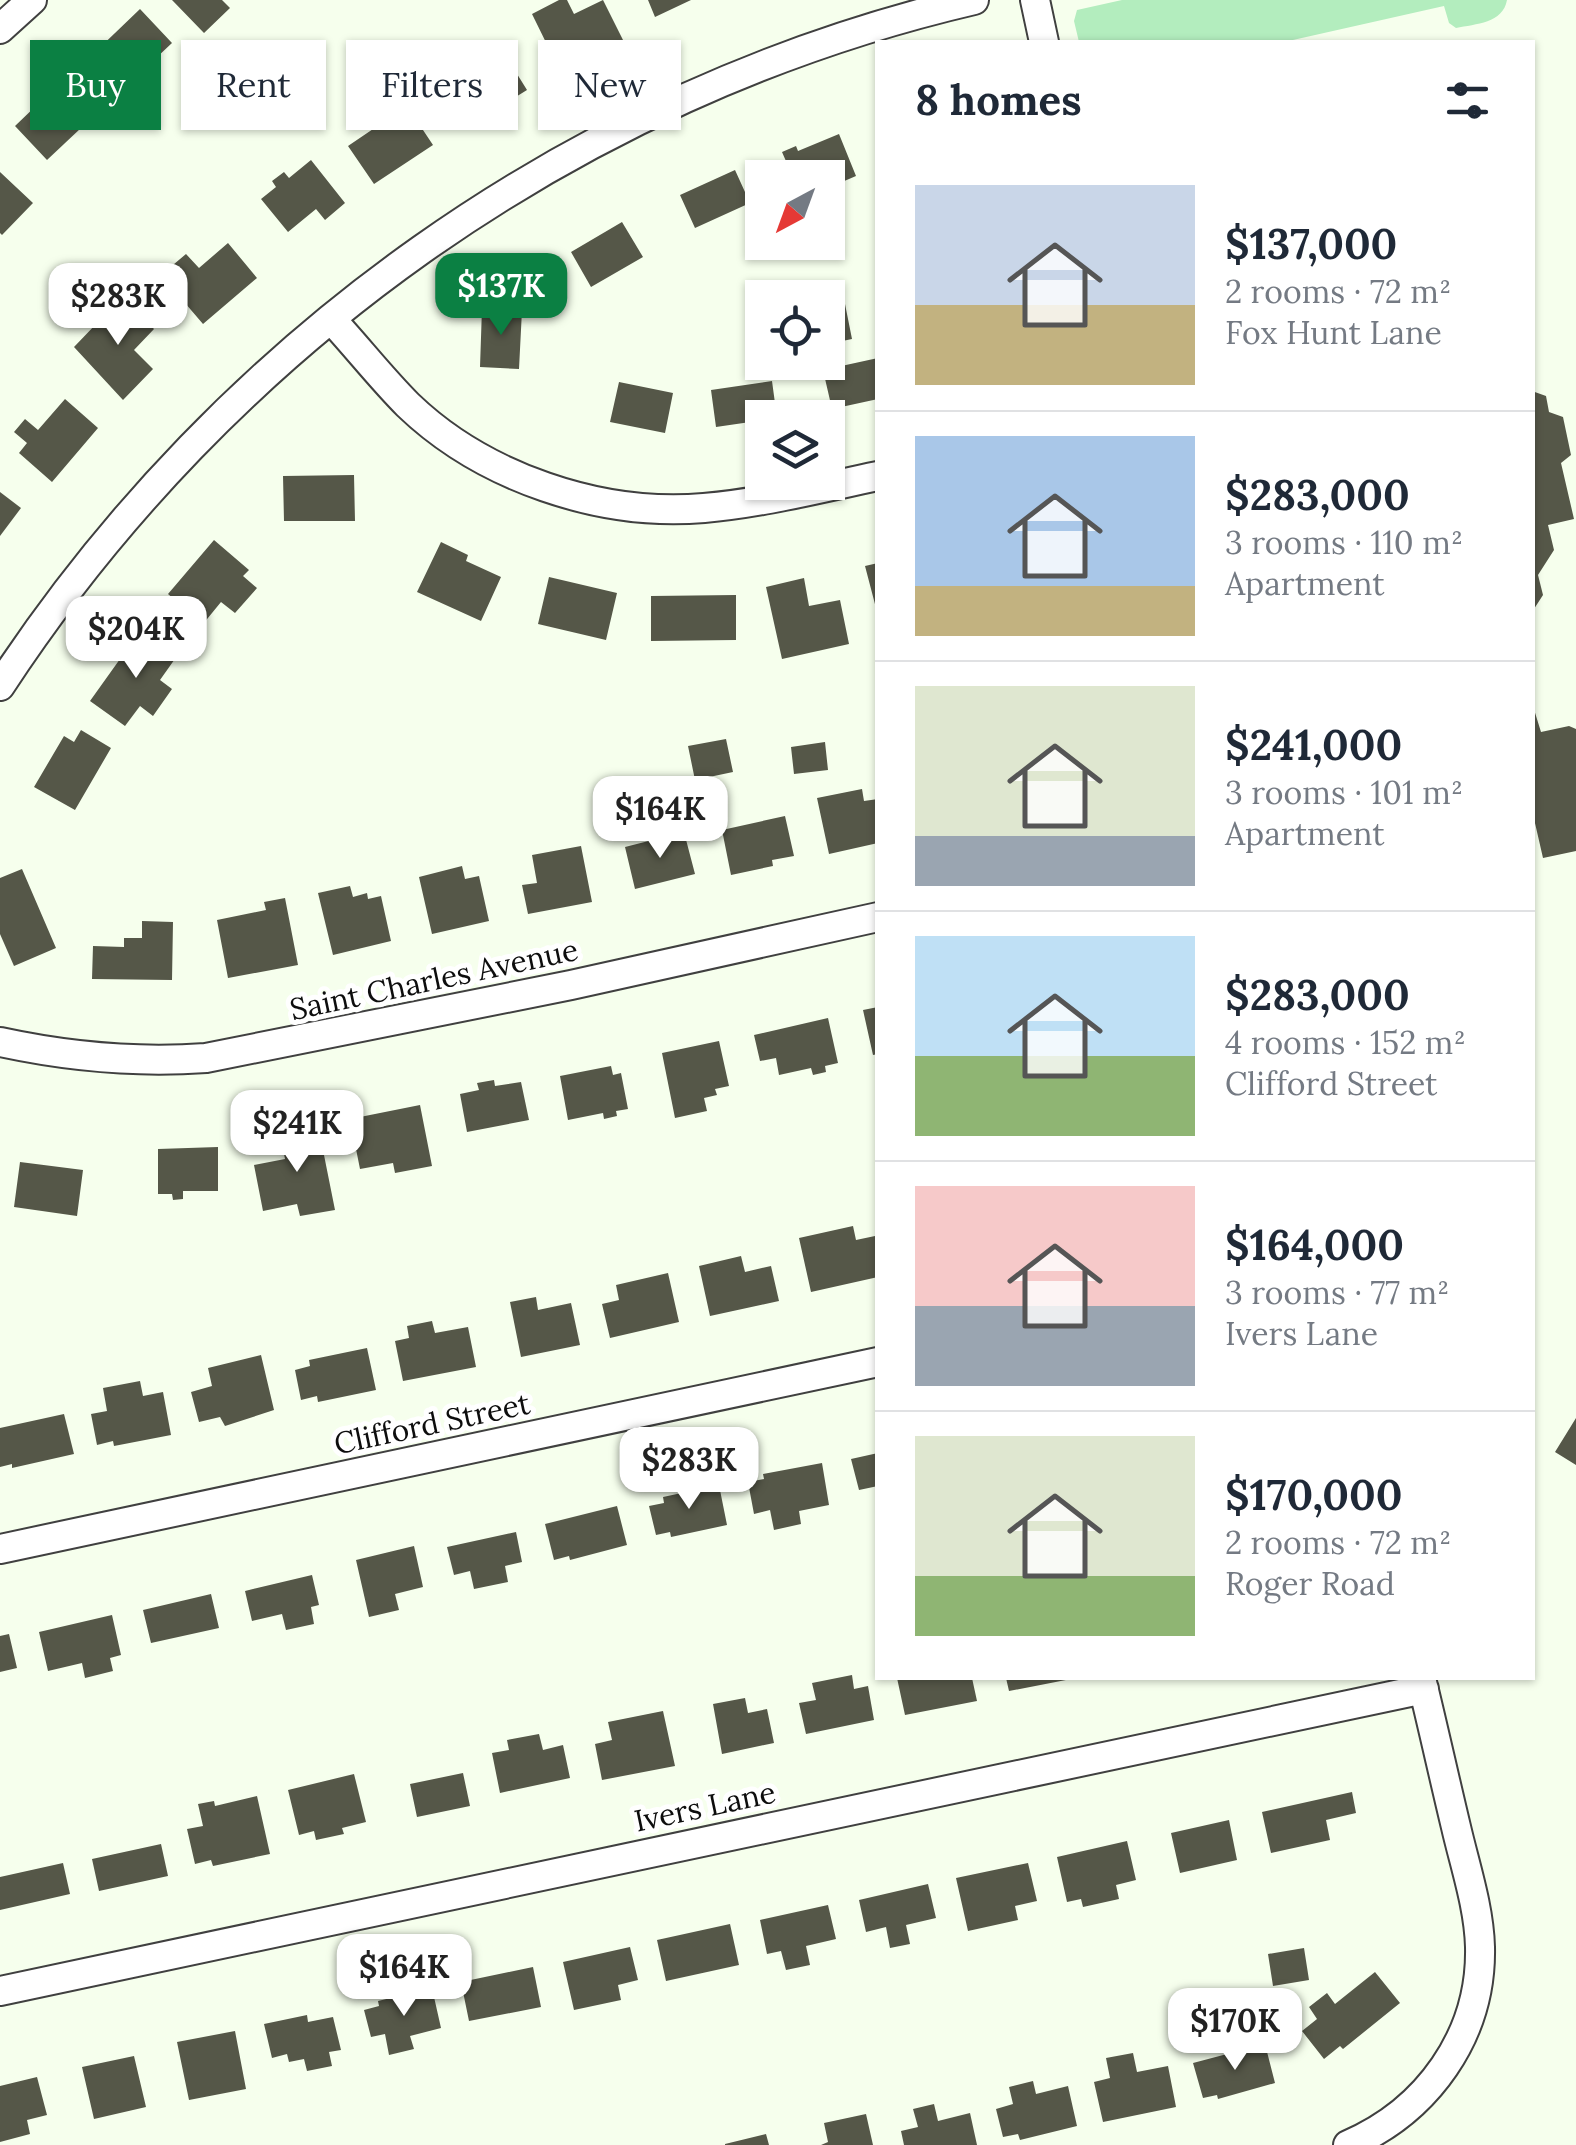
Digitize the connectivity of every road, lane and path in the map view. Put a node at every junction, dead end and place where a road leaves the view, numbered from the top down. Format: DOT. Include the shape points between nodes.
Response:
graph roads {
  1 [pos="32,0"];
  2 [pos="974,0"];
  3 [pos="1035,0"];
  4 [pos="0,30"];
  5 [pos="1044,40"];
  6 [pos="332,319"];
  7 [pos="875,477"];
  8 [pos="0,686"];
  9 [pos="875,918"];
  10 [pos="0,1042"];
  11 [pos="875,1363"];
  12 [pos="0,1549"];
  13 [pos="1423,1683"];
  14 [pos="0,1991"];
  15 [pos="1348,2145"];
  1 -- 4 [label="street"];
  2 -- 6 [label="street" via="751,70 626,126 491,200"];
  3 -- 5 [label="street"];
  6 -- 7 [label="street" via="408,405 447,437 490,464 586,498 702,508"];
  6 -- 8 [label="street" via="156,482 70,585"];
  9 -- 10 [label="street, Saint Charles Avenue" via="206,1058 89,1058"];
  11 -- 12 [label="street, Clifford Street"];
  13 -- 14 [label="street, Ivers Lane"];
  13 -- 15 [label="street" via="1480,1944 1480,1971 1471,2011 1428,2090 1404,2113"];
}
